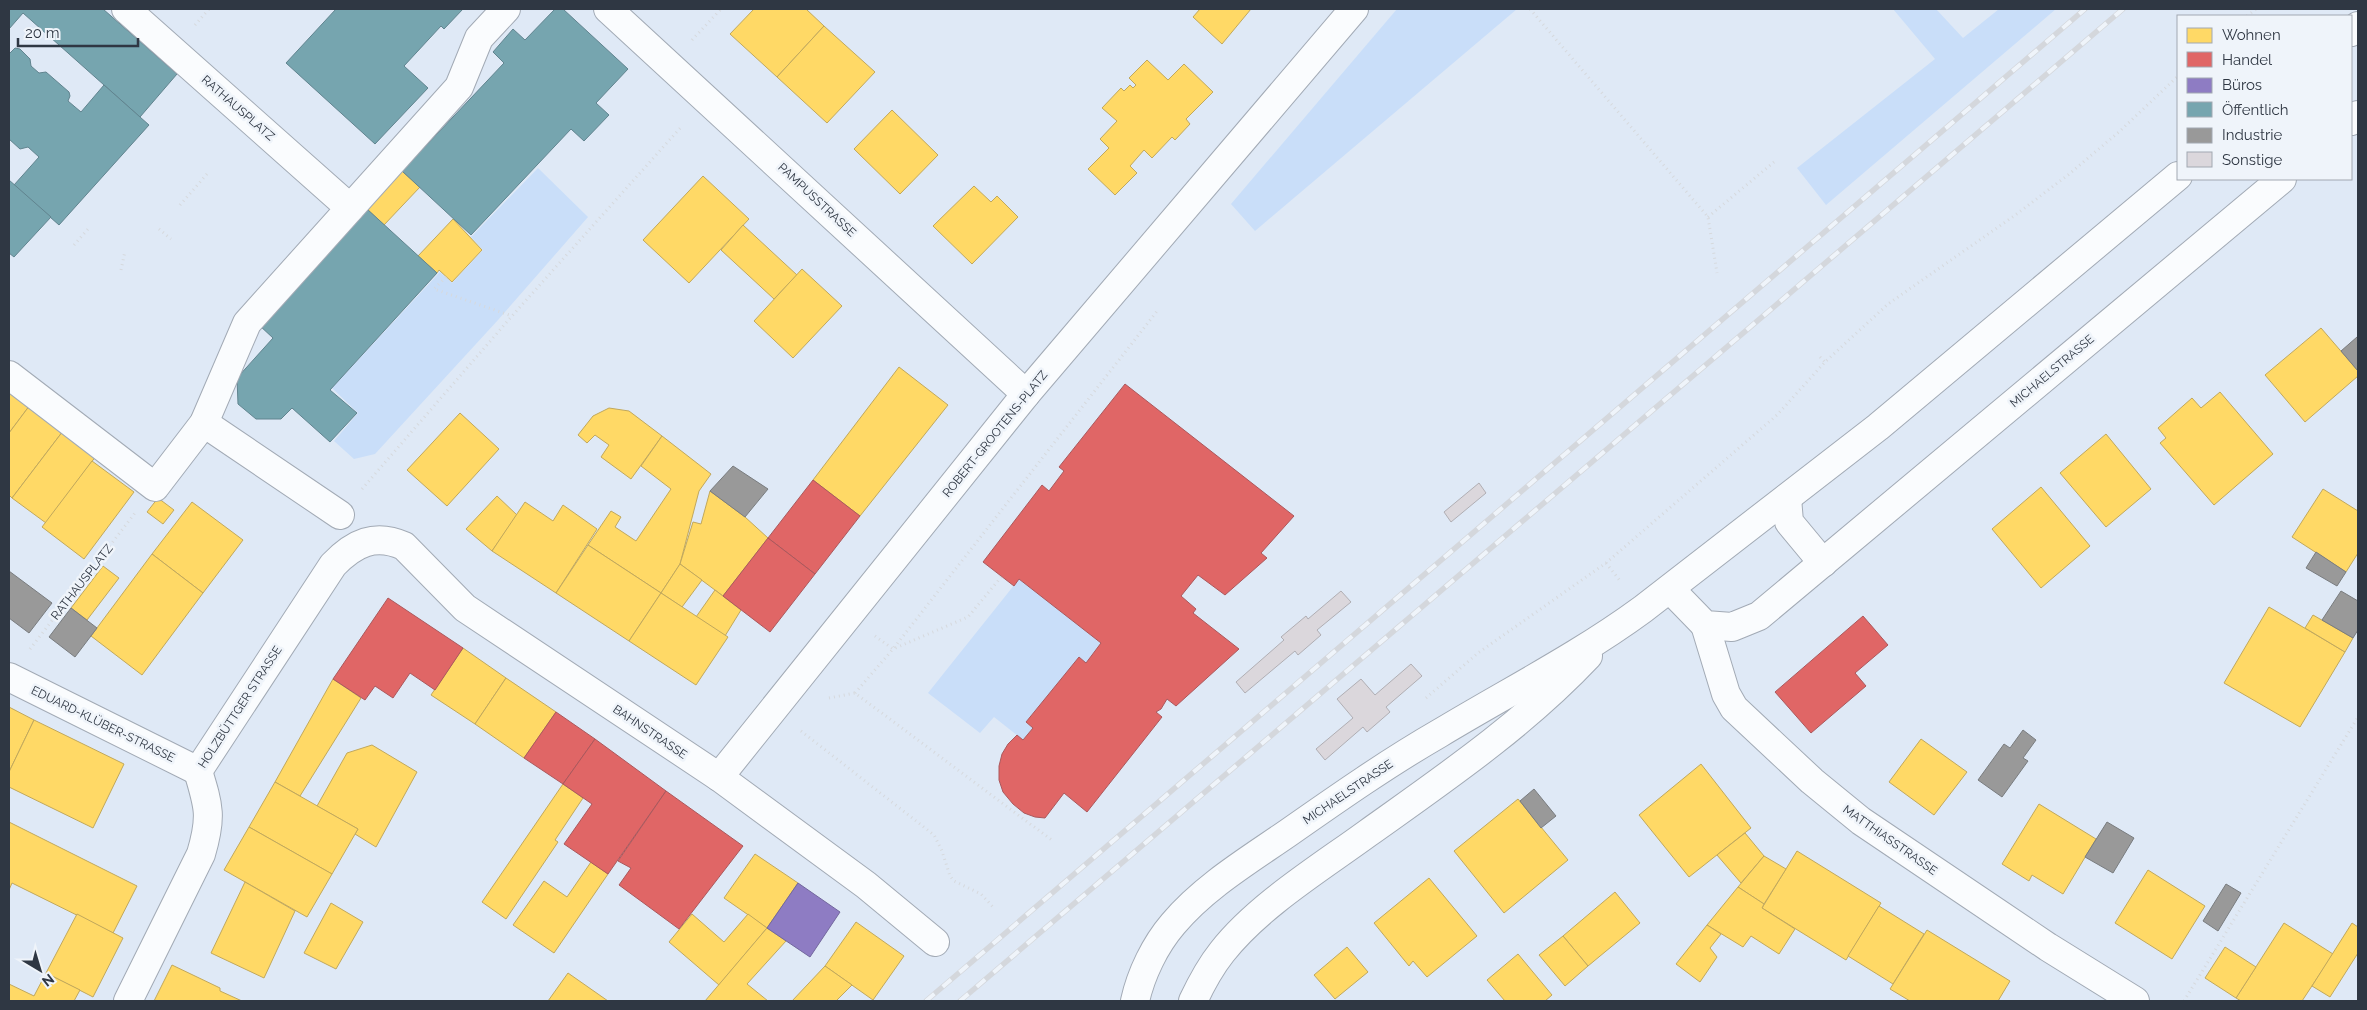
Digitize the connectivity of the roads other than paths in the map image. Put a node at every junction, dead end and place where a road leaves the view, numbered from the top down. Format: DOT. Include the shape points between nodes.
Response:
graph roads {
  1 [pos="126,9"];
  2 [pos="506,9"];
  3 [pos="608,9"];
  4 [pos="1354,9"];
  5 [pos="2177,177"];
  6 [pos="2281,180"];
  7 [pos="350,208"];
  8 [pos="9,375"];
  9 [pos="1026,394"];
  10 [pos="204,423"];
  11 [pos="1787,498"];
  12 [pos="340,515"];
  13 [pos="362,543"];
  14 [pos="1823,563"];
  15 [pos="1670,589"];
  16 [pos="1705,624"];
  17 [pos="1610,634"];
  18 [pos="9,677"];
  19 [pos="198,771"];
  20 [pos="719,777"];
  21 [pos="935,942"];
  22 [pos="128,1001"];
  23 [pos="1135,1001"];
  24 [pos="1193,1001"];
  25 [pos="2135,1001"];
  1 -- 7 [label="street, RATHAUSPLATZ"];
  2 -- 7 [label="street" via="480,38 459,87"];
  3 -- 9 [label="street, PAMPUSSTRASSE"];
  4 -- 9 [label="street, ROBERT-GROOTENS-PLATZ"];
  5 -- 11 [label="street, MICHAELSTRASSE" via="1878,427"];
  6 -- 14 [label="street, MICHAELSTRASSE"];
  7 -- 10 [label="street" via="247,324"];
  8 -- 10 [label="street" via="155,487"];
  9 -- 20 [label="street, ROBERT-GROOTENS-PLATZ"];
  10 -- 12 [label="street"];
  11 -- 14 [label="street" via="1789,522"];
  11 -- 15 [label="street, MICHAELSTRASSE"];
  13 -- 19 [label="street, HOLZBÜTTGER STRASSE" via="348,550 334,565"];
  13 -- 20 [label="street, BAHNSTRASSE" via="391,540 404,546 466,608"];
  14 -- 16 [label="street, MICHAELSTRASSE" via="1759,616 1732,627"];
  15 -- 16 [label="street"];
  15 -- 17 [label="street, MICHAELSTRASSE"];
  16 -- 25 [label="street, MATTHIASSTRASSE" via="1726,694 1734,708 1812,781 1894,844"];
  17 -- 23 [label="street, MICHAELSTRASSE" via="1438,734 1234,870 1173,924 1158,946"];
  17 -- 24 [label="street, MICHAELSTRASSE" via="1558,689 1502,736 1316,871 1241,930 1211,967"];
  18 -- 19 [label="street, EDUARD-KLÜBER-STRASSE"];
  19 -- 22 [label="street, HOLZBÜTTGER STRASSE" via="207,801 209,828 201,854"];
  20 -- 21 [label="street, BAHNSTRASSE" via="866,885"];
}
